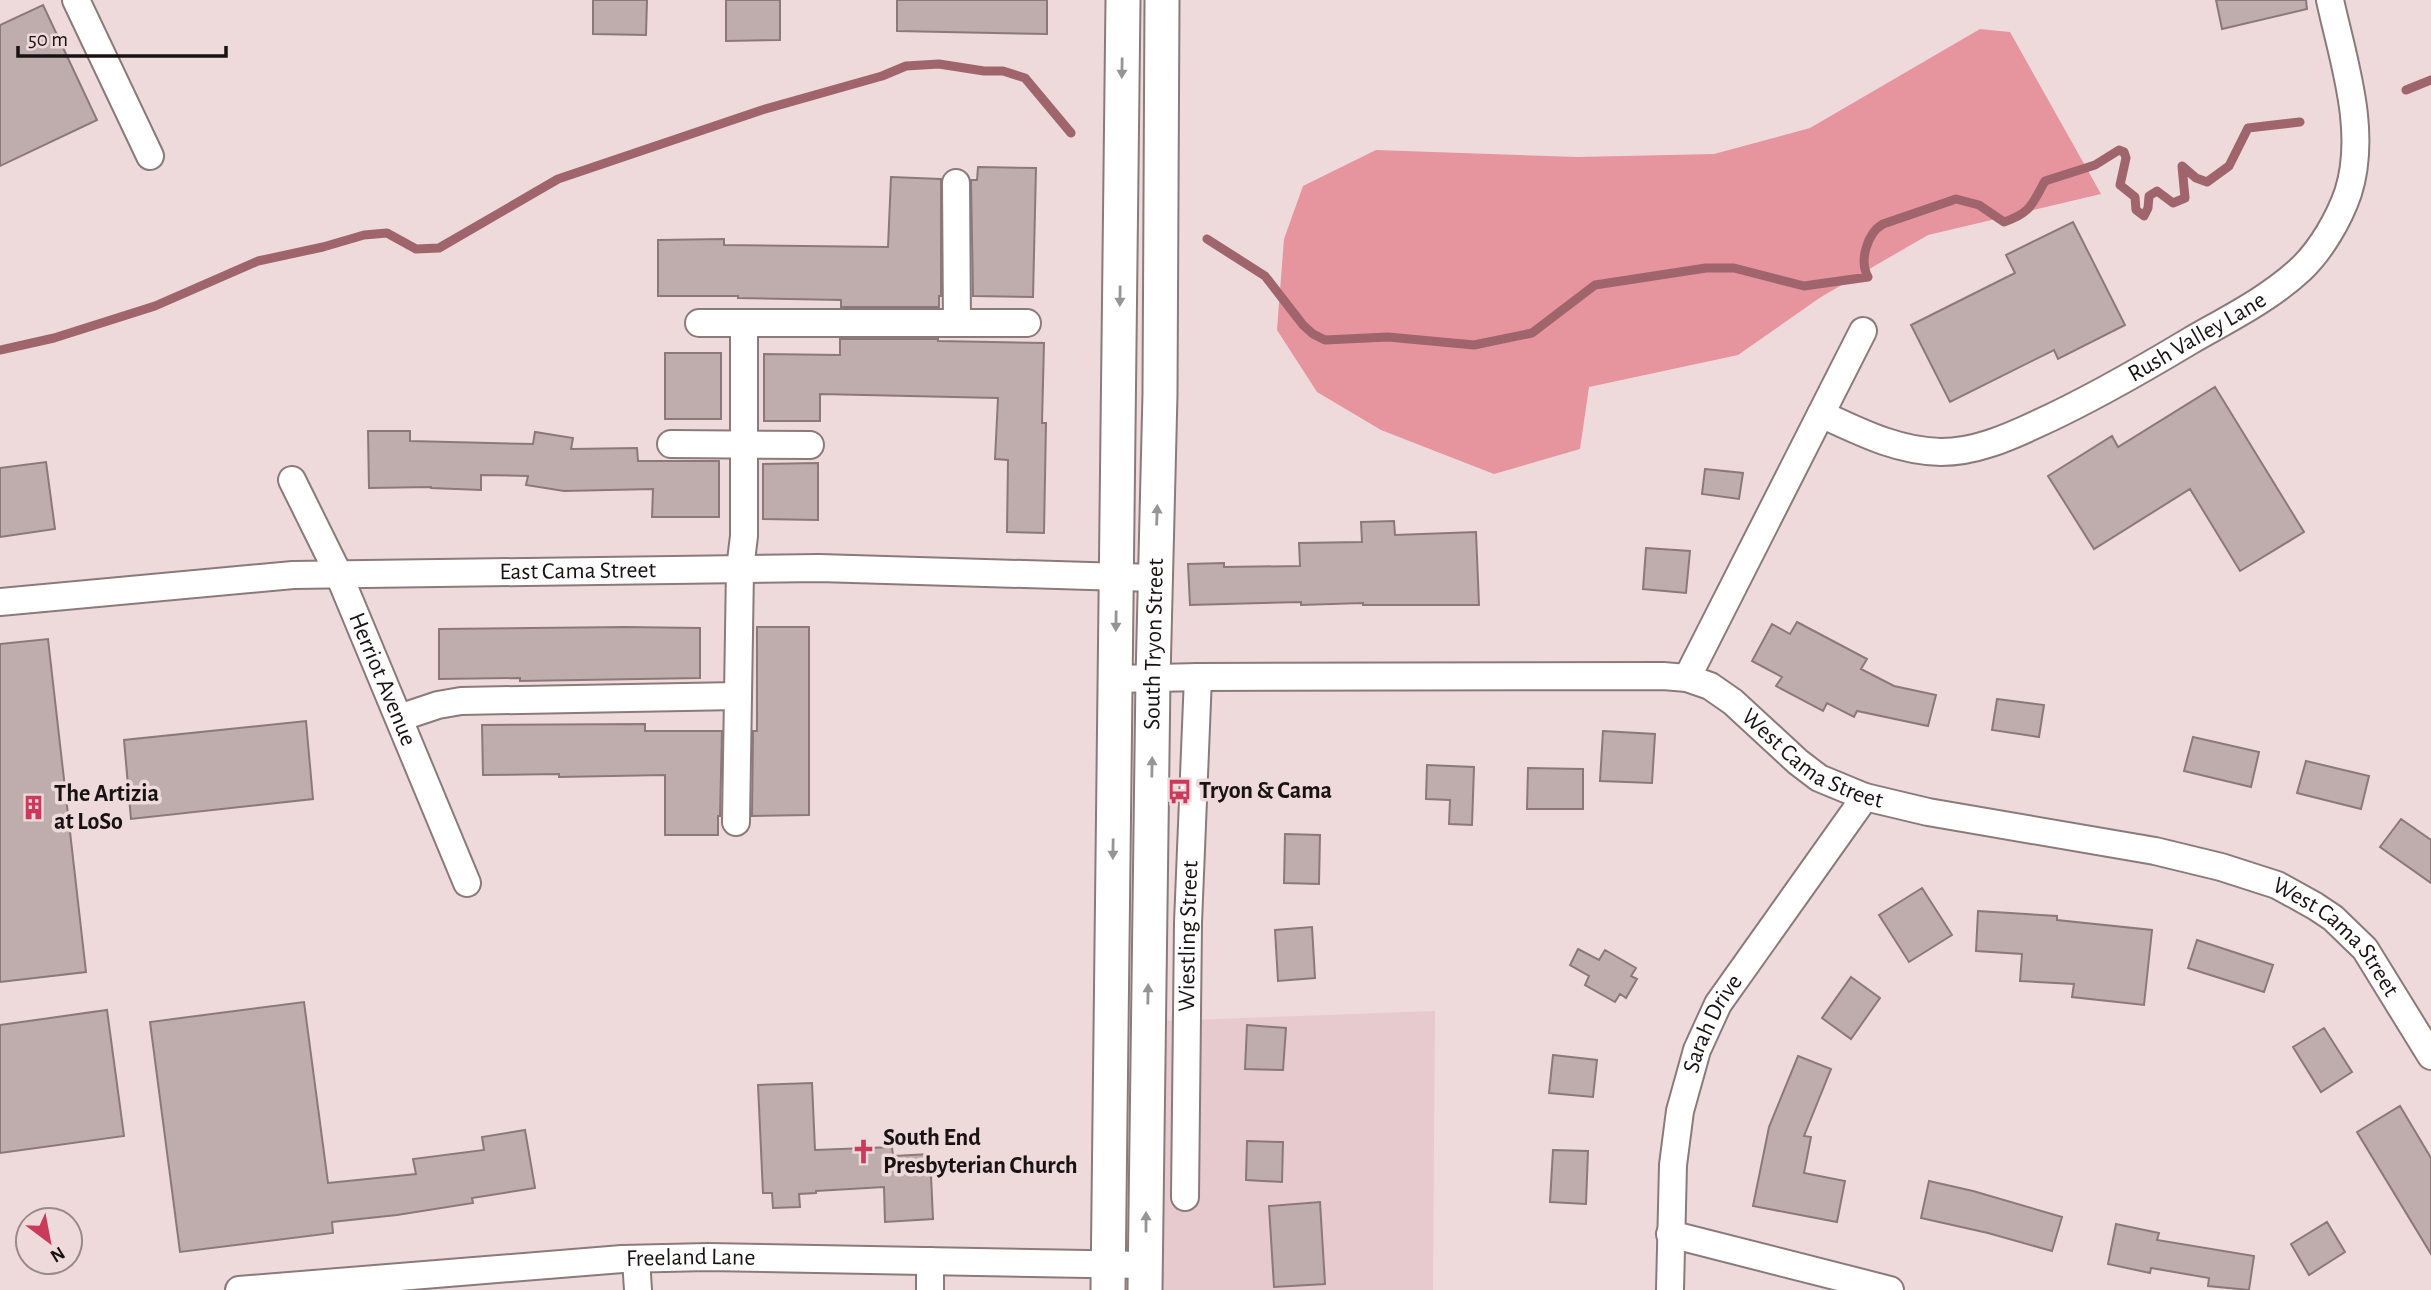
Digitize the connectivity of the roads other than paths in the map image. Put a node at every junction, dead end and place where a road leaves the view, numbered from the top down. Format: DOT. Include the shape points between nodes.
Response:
graph roads {
  1 [pos="76,0"];
  2 [pos="1123,0"];
  3 [pos="1162,0"];
  4 [pos="2330,0"];
  5 [pos="150,156"];
  6 [pos="956,183"];
  7 [pos="699,323"];
  8 [pos="744,323"];
  9 [pos="957,323"];
  10 [pos="1027,323"];
  11 [pos="1863,331"];
  12 [pos="1821,414"];
  13 [pos="671,444"];
  14 [pos="744,445"];
  15 [pos="810,445"];
  16 [pos="292,480"];
  17 [pos="740,569"];
  18 [pos="339,575"];
  19 [pos="1116,576"];
  20 [pos="1155,578"];
  21 [pos="0,602"];
  22 [pos="1198,677"];
  23 [pos="1153,678"];
  24 [pos="1687,678"];
  25 [pos="1116,679"];
  26 [pos="738,695"];
  27 [pos="399,718"];
  28 [pos="1865,797"];
  29 [pos="736,822"];
  30 [pos="467,883"];
  31 [pos="2431,1056"];
  32 [pos="1185,1197"];
  33 [pos="1670,1234"];
  34 [pos="636,1259"];
  35 [pos="930,1261"];
  36 [pos="1108,1277"];
  37 [pos="1145,1278"];
  38 [pos="315,1287"];
  39 [pos="239,1290"];
  40 [pos="638,1290"];
  41 [pos="930,1290"];
  42 [pos="1670,1290"];
  43 [pos="1890,1290"];
  1 -- 5 [label="street"];
  2 -- 19 [label="main road, South Tryon Street, one-way"];
  20 -- 3 [label="main road, South Tryon Street, one-way"];
  4 -- 12 [label="street, Rush Valley Lane" via="2354,117 2354,157 2348,192 2328,235 2302,268 2261,300 2108,390 2008,438 1973,449 1911,449 1881,442"];
  6 -- 9 [label="street"];
  7 -- 8 [label="street"];
  8 -- 9 [label="street"];
  8 -- 14 [label="street"];
  9 -- 10 [label="street"];
  11 -- 12 [label="street"];
  12 -- 24 [label="street"];
  13 -- 14 [label="street"];
  14 -- 15 [label="street"];
  14 -- 17 [label="street"];
  16 -- 18 [label="street, Herriot Avenue"];
  17 -- 18 [label="street, East Cama Street"];
  17 -- 19 [label="street, East Cama Street"];
  17 -- 26 [label="street"];
  18 -- 21 [label="street, East Cama Street" via="239,579"];
  18 -- 27 [label="street, Herriot Avenue"];
  19 -- 20 [label="street, East Cama Street"];
  19 -- 25 [label="main road, South Tryon Street, one-way"];
  20 -- 23 [label="main road, South Tryon Street"];
  22 -- 23 [label="street, West Cama Street"];
  22 -- 24 [label="street, West Cama Street"];
  22 -- 32 [label="street, Wiestling Street" via="1188,923"];
  23 -- 25 [label="street, West Cama Street"];
  37 -- 23 [label="main road, South Tryon Street, one-way"];
  24 -- 28 [label="street, West Cama Street" via="1710,686 1733,702 1819,778"];
  25 -- 36 [label="main road, South Tryon Street, one-way"];
  26 -- 27 [label="street" via="461,701"];
  26 -- 29 [label="street"];
  27 -- 30 [label="street, Herriot Avenue"];
  28 -- 31 [label="street, West Cama Street" via="2155,851 2277,885 2333,918 2365,949"];
  28 -- 33 [label="street, Sarah Drive" via="1718,1004 1697,1051 1680,1111"];
  33 -- 42 [label="street, Sarah Drive"];
  33 -- 43 [label="street"];
  34 -- 35 [label="street, Freeland Lane"];
  34 -- 38 [label="street, Freeland Lane"];
  34 -- 40 [label="street"];
  35 -- 36 [label="street, Freeland Lane"];
  35 -- 41 [label="street"];
  36 -- 37 [label="street, Freeland Lane"];
  38 -- 39 [label="street, Freeland Lane"];
}
